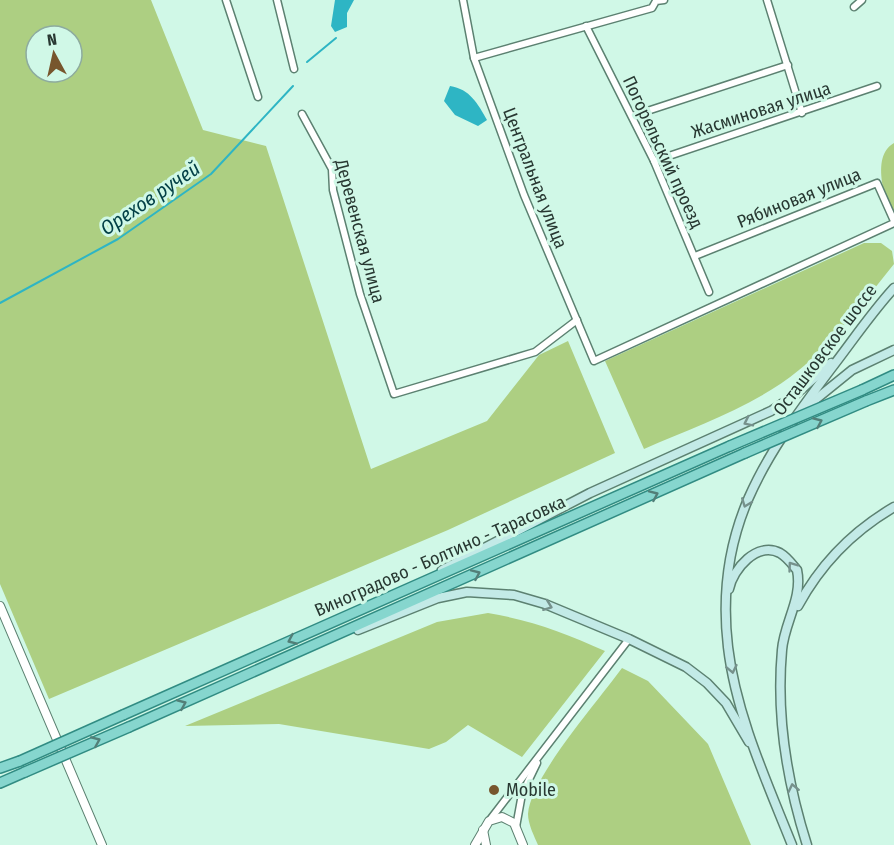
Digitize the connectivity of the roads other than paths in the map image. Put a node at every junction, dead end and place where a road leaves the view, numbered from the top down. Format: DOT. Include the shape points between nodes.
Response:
graph roads {
  1 [pos="226,0"];
  2 [pos="277,0"];
  3 [pos="463,0"];
  4 [pos="656,0"];
  5 [pos="664,0"];
  6 [pos="766,0"];
  7 [pos="862,0"];
  8 [pos="855,7"];
  9 [pos="586,26"];
  10 [pos="474,58"];
  11 [pos="788,64"];
  12 [pos="294,69"];
  13 [pos="877,86"];
  14 [pos="258,97"];
  15 [pos="802,113"];
  16 [pos="302,114"];
  17 [pos="632,116"];
  18 [pos="654,161"];
  19 [pos="894,222"];
  20 [pos="694,256"];
  21 [pos="894,288"];
  22 [pos="709,292"];
  23 [pos="576,320"];
  24 [pos="894,350"];
  25 [pos="845,351"];
  26 [pos="894,375"];
  27 [pos="894,390"];
  28 [pos="790,424"];
  29 [pos="894,508"];
  30 [pos="400,592"];
  31 [pos="0,606"];
  32 [pos="725,611"];
  33 [pos="790,621"];
  34 [pos="629,639"];
  35 [pos="313,648"];
  36 [pos="543,752"];
  37 [pos="762,767"];
  38 [pos="0,768"];
  39 [pos="0,783"];
  40 [pos="489,821"];
  41 [pos="516,827"];
  42 [pos="483,828"];
  43 [pos="518,836"];
  44 [pos="102,845"];
  45 [pos="474,845"];
  46 [pos="486,845"];
  47 [pos="514,845"];
  48 [pos="523,845"];
  49 [pos="792,845"];
  50 [pos="807,845"];
  1 -- 14 [label="street"];
  2 -- 12 [label="street"];
  3 -- 10 [label="street, Центральная улица"];
  4 -- 5 [label="street"];
  4 -- 9 [label="street" via="652,8"];
  6 -- 11 [label="street"];
  7 -- 8 [label="street"];
  9 -- 10 [label="street"];
  9 -- 17 [label="street, Погорельский проезд"];
  10 -- 23 [label="street, Центральная улица" via="524,195"];
  11 -- 15 [label="street"];
  11 -- 17 [label="street"];
  13 -- 15 [label="street, Жасминовая улица"];
  15 -- 18 [label="street, Жасминовая улица"];
  16 -- 23 [label="street, Деревенская улица" via="332,169 333,190 360,294 394,394 535,352"];
  17 -- 18 [label="street, Погорельский проезд"];
  18 -- 20 [label="street, Погорельский проезд"];
  19 -- 20 [label="street, Рябиновая улица" via="877,183"];
  19 -- 23 [label="street, Центральная улица" via="594,361"];
  20 -- 22 [label="street, Погорельский проезд"];
  21 -- 25 [label="main road, Осташковское шоссе"];
  24 -- 28 [label="main road" via="852,370"];
  25 -- 28 [label="main road, Осташковское шоссе"];
  25 -- 30 [label="main road, one-way" via="771,411 522,527"];
  26 -- 30 [label="main road, Виноградово - Болтино - Тарасовка, bridge"];
  35 -- 27 [label="main road, Виноградово - Болтино - Тарасовка, one-way, bridge"];
  28 -- 32 [label="main road, Осташковское шоссе, one-way" via="748,495 727,564"];
  29 -- 33 [label="main road" via="829,558 808,586"];
  30 -- 38 [label="main road, Виноградово - Болтино - Тарасовка, one-way, bridge"];
  31 -- 44 [label="street"];
  33 -- 32 [label="main road, one-way" via="798,590 797,570 781,553 772,551 758,552 738,568 729,585"];
  32 -- 37 [label="main road, one-way" via="736,687"];
  50 -- 33 [label="main road, one-way" via="786,758 778,693 782,646"];
  35 -- 34 [label="main road, one-way" via="438,598 467,592 514,595"];
  34 -- 36 [label="street"];
  34 -- 37 [label="main road" via="707,683 736,719"];
  39 -- 35 [label="main road, Виноградово - Болтино - Тарасовка, one-way, bridge"];
  36 -- 40 [label="street"];
  36 -- 41 [label="street" via="522,794"];
  37 -- 49 [label="main road"];
  40 -- 41 [label="street" via="502,817"];
  40 -- 42 [label="street"];
  41 -- 43 [label="street"];
  42 -- 45 [label="street"];
  42 -- 46 [label="street"];
  43 -- 47 [label="street"];
  43 -- 48 [label="street"];
}
